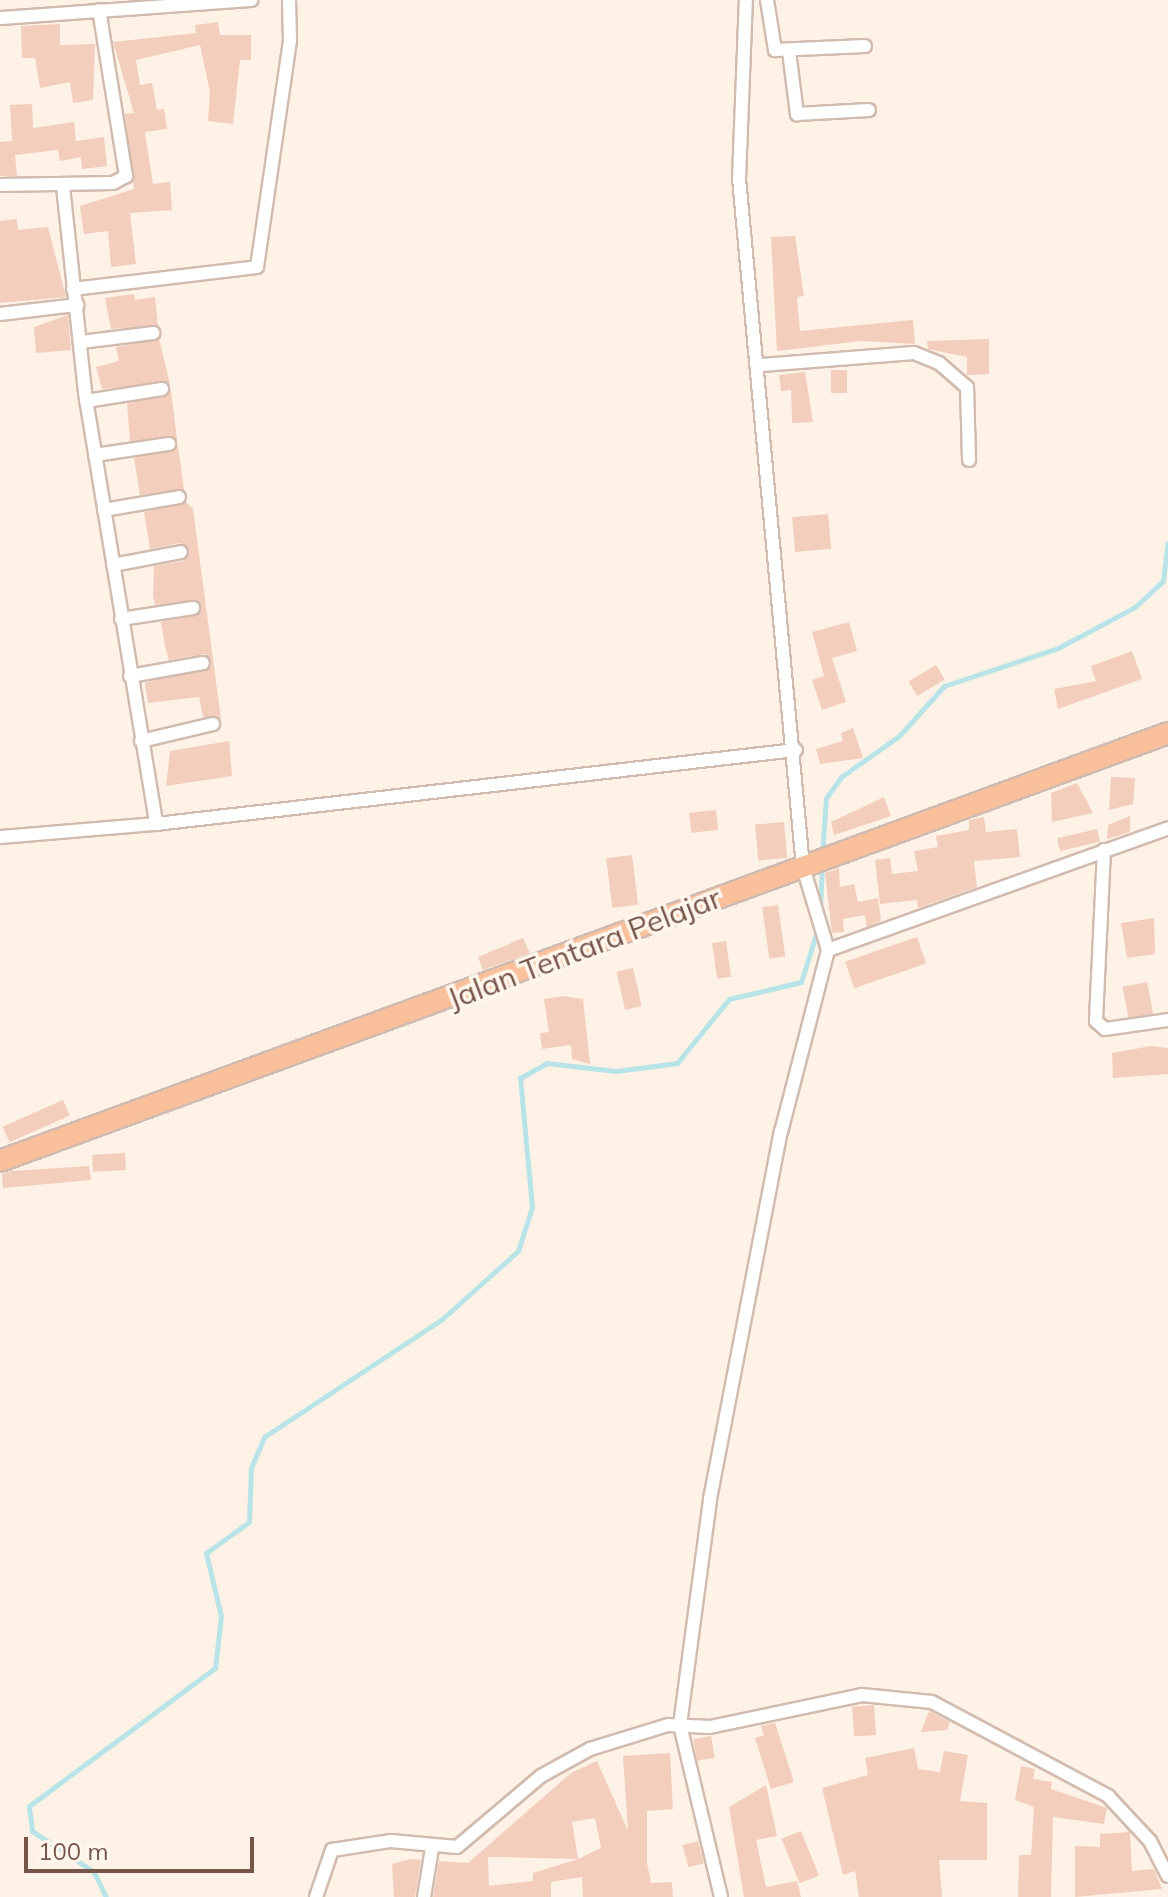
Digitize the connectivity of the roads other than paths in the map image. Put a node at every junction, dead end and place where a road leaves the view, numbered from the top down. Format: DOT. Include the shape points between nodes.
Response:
graph roads {
  1 [pos="251,0"];
  2 [pos="289,0"];
  3 [pos="746,0"];
  4 [pos="767,0"];
  5 [pos="99,10"];
  6 [pos="0,18"];
  7 [pos="865,46"];
  8 [pos="789,51"];
  9 [pos="869,110"];
  10 [pos="0,185"];
  11 [pos="63,186"];
  12 [pos="73,289"];
  13 [pos="77,305"];
  14 [pos="0,314"];
  15 [pos="153,333"];
  16 [pos="81,342"];
  17 [pos="762,365"];
  18 [pos="162,389"];
  19 [pos="86,401"];
  20 [pos="169,444"];
  21 [pos="95,455"];
  22 [pos="969,460"];
  23 [pos="179,497"];
  24 [pos="104,510"];
  25 [pos="181,552"];
  26 [pos="113,565"];
  27 [pos="193,608"];
  28 [pos="121,619"];
  29 [pos="203,663"];
  30 [pos="130,676"];
  31 [pos="213,724"];
  32 [pos="1168,733"];
  33 [pos="141,741"];
  34 [pos="796,750"];
  35 [pos="156,824"];
  36 [pos="1168,828"];
  37 [pos="0,837"];
  38 [pos="1104,850"];
  39 [pos="807,865"];
  40 [pos="825,946"];
  41 [pos="1168,1020"];
  42 [pos="0,1161"];
  43 [pos="680,1725"];
  44 [pos="432,1848"];
  45 [pos="1168,1876"];
  46 [pos="316,1897"];
  47 [pos="424,1897"];
  48 [pos="721,1897"];
  1 -- 5 [label="street"];
  2 -- 12 [label="street" via="290,41 257,267"];
  3 -- 17 [label="street" via="739,179"];
  4 -- 8 [label="street" via="770,41"];
  5 -- 6 [label="street"];
  5 -- 11 [label="street" via="126,176"];
  7 -- 8 [label="street"];
  8 -- 9 [label="street" via="797,114"];
  10 -- 11 [label="street"];
  11 -- 12 [label="street"];
  12 -- 13 [label="street"];
  13 -- 14 [label="street"];
  13 -- 16 [label="street"];
  15 -- 16 [label="street"];
  16 -- 19 [label="street"];
  17 -- 22 [label="street" via="914,353 946,366 967,387"];
  17 -- 34 [label="street"];
  18 -- 19 [label="street"];
  19 -- 21 [label="street"];
  20 -- 21 [label="street"];
  21 -- 24 [label="street"];
  23 -- 24 [label="street"];
  24 -- 26 [label="street"];
  25 -- 26 [label="street"];
  26 -- 28 [label="street"];
  27 -- 28 [label="street"];
  28 -- 30 [label="street"];
  29 -- 30 [label="street"];
  30 -- 33 [label="street"];
  31 -- 33 [label="street"];
  32 -- 39 [label="highway, Jalan Tentara Pelajar"];
  33 -- 35 [label="street"];
  34 -- 35 [label="street"];
  34 -- 39 [label="street"];
  35 -- 37 [label="street"];
  36 -- 38 [label="street"];
  38 -- 40 [label="street"];
  38 -- 41 [label="street" via="1096,1021 1105,1029"];
  39 -- 40 [label="street" via="813,918"];
  39 -- 42 [label="highway, Jalan Tentara Pelajar"];
  40 -- 43 [label="street" via="781,1132 710,1499"];
  43 -- 44 [label="street" via="590,1749 541,1776 457,1847"];
  43 -- 45 [label="street" via="710,1727 862,1695 932,1702 1108,1796 1144,1832"];
  43 -- 48 [label="street"];
  44 -- 46 [label="street" via="391,1841 332,1850"];
  44 -- 47 [label="street"];
}
